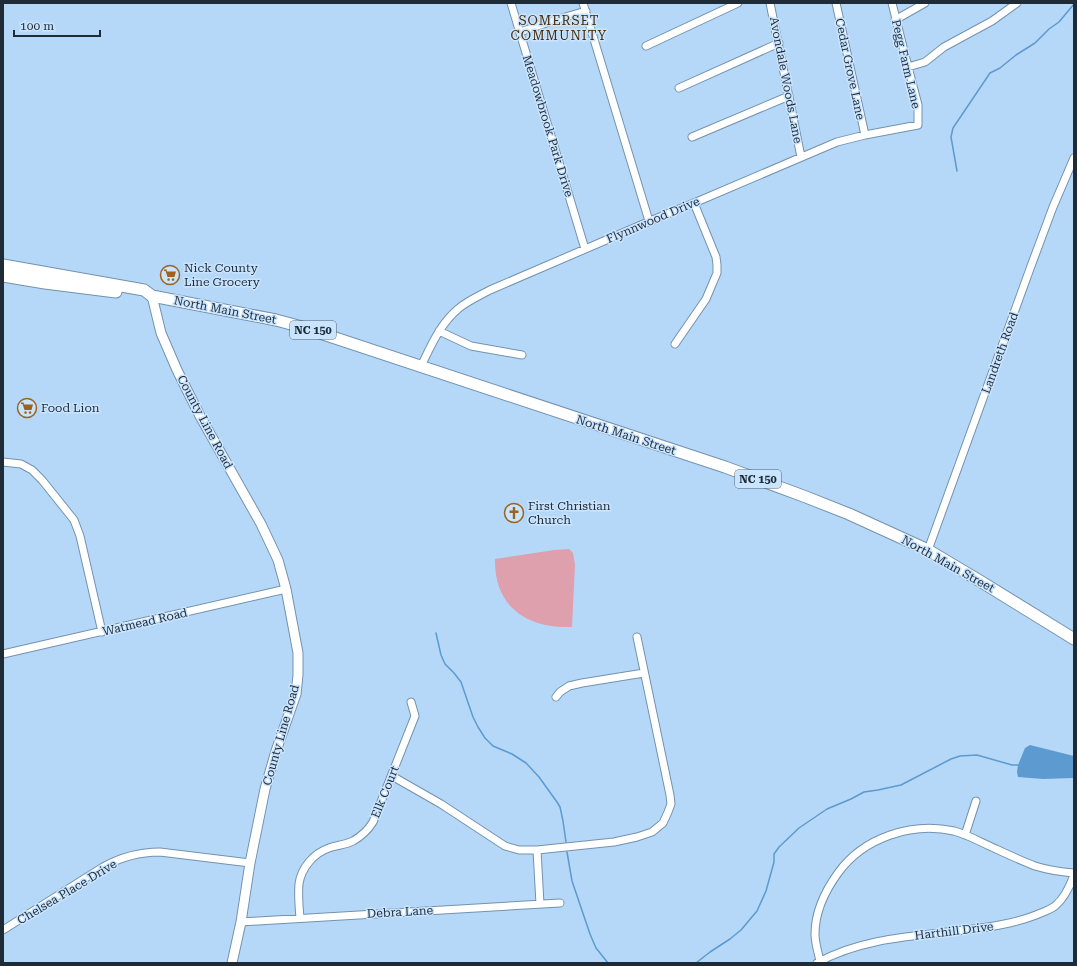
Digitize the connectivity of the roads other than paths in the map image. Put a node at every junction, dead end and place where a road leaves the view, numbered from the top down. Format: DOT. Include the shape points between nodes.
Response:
graph roads {
  1 [pos="511,3"];
  2 [pos="584,3"];
  3 [pos="738,3"];
  4 [pos="770,3"];
  5 [pos="836,3"];
  6 [pos="892,3"];
  7 [pos="925,3"];
  8 [pos="1017,3"];
  9 [pos="586,11"];
  10 [pos="896,20"];
  11 [pos="520,32"];
  12 [pos="778,43"];
  13 [pos="646,46"];
  14 [pos="908,67"];
  15 [pos="679,88"];
  16 [pos="789,96"];
  17 [pos="918,126"];
  18 [pos="865,135"];
  19 [pos="692,137"];
  20 [pos="801,157"];
  21 [pos="1074,158"];
  22 [pos="694,203"];
  23 [pos="650,221"];
  24 [pos="585,249"];
  25 [pos="3,264"];
  26 [pos="3,276"];
  27 [pos="152,296"];
  28 [pos="439,331"];
  29 [pos="675,344"];
  30 [pos="522,355"];
  31 [pos="421,366"];
  32 [pos="3,462"];
  33 [pos="928,550"];
  34 [pos="286,589"];
  35 [pos="102,632"];
  36 [pos="637,637"];
  37 [pos="1074,639"];
  38 [pos="3,654"];
  39 [pos="644,673"];
  40 [pos="556,697"];
  41 [pos="411,702"];
  42 [pos="392,776"];
  43 [pos="976,801"];
  44 [pos="965,835"];
  45 [pos="537,850"];
  46 [pos="250,863"];
  47 [pos="1074,874"];
  48 [pos="560,903"];
  49 [pos="540,904"];
  50 [pos="300,918"];
  51 [pos="241,922"];
  52 [pos="3,930"];
  53 [pos="818,962"];
  54 [pos="232,963"];
  1 -- 11 [label="street, Meadowbrook Park Drive"];
  2 -- 9 [label="street"];
  3 -- 13 [label="street"];
  4 -- 12 [label="street, Avondale Woods Lane"];
  5 -- 18 [label="street, Cedar Grove Lane"];
  6 -- 10 [label="street, Pegg Farm Lane"];
  7 -- 10 [label="street"];
  8 -- 14 [label="street" via="992,21 944,47 925,62"];
  9 -- 11 [label="street"];
  9 -- 23 [label="street"];
  10 -- 14 [label="street, Pegg Farm Lane"];
  11 -- 24 [label="street, Meadowbrook Park Drive"];
  12 -- 15 [label="street"];
  12 -- 16 [label="street, Avondale Woods Lane"];
  14 -- 17 [label="street, Pegg Farm Lane" via="918,105"];
  16 -- 19 [label="street"];
  16 -- 20 [label="street, Avondale Woods Lane"];
  17 -- 18 [label="street, Flynnwood Drive"];
  18 -- 20 [label="street, Flynnwood Drive" via="836,142"];
  20 -- 22 [label="street, Flynnwood Drive"];
  21 -- 33 [label="street, Landreth Road" via="1034,259"];
  22 -- 23 [label="street, Flynnwood Drive"];
  22 -- 29 [label="street" via="716,257 717,273 706,299"];
  23 -- 24 [label="street, Flynnwood Drive"];
  24 -- 28 [label="street, Flynnwood Drive" via="476,297 457,310"];
  25 -- 27 [label="main road, North Main Street / NC 150" via="144,290"];
  26 -- 27 [label="main road, North Main Street / NC 150" via="143,298"];
  27 -- 31 [label="main road, North Main Street / NC 150" via="276,320"];
  27 -- 34 [label="street, County Line Road" via="161,333 174,364 270,542"];
  28 -- 30 [label="street" via="471,346"];
  28 -- 31 [label="street, Flynnwood Drive"];
  31 -- 33 [label="main road, North Main Street / NC 150" via="774,484"];
  32 -- 35 [label="street" via="26,466 32,470 74,520"];
  33 -- 37 [label="main road, North Main Street / NC 150"];
  34 -- 35 [label="street, Watmead Road"];
  34 -- 46 [label="street, County Line Road" via="298,653 296,694 265,789"];
  35 -- 38 [label="street, Watmead Road"];
  36 -- 39 [label="street"];
  39 -- 40 [label="street" via="569,686"];
  39 -- 45 [label="street" via="670,795 671,804 662,823 652,832 629,839"];
  41 -- 42 [label="street, Elk Court" via="415,716"];
  42 -- 45 [label="street" via="441,804 505,846 519,850"];
  42 -- 50 [label="street, Elk Court" via="374,822 368,829 351,842 321,851 307,865 299,885"];
  43 -- 44 [label="street"];
  44 -- 47 [label="street" via="1036,866"];
  44 -- 53 [label="street" via="918,829 885,837 859,851 840,870 825,894 816,922"];
  45 -- 49 [label="street"];
  46 -- 51 [label="street, County Line Road"];
  46 -- 52 [label="street, Chelsea Place Drive" via="160,852 132,855 106,865"];
  47 -- 53 [label="street, Harthill Drive" via="1069,888 1056,905 1030,918 992,927 868,943"];
  48 -- 49 [label="street, Debra Lane"];
  49 -- 50 [label="street, Debra Lane"];
  50 -- 51 [label="street, Debra Lane"];
  51 -- 54 [label="street, County Line Road"];
}
